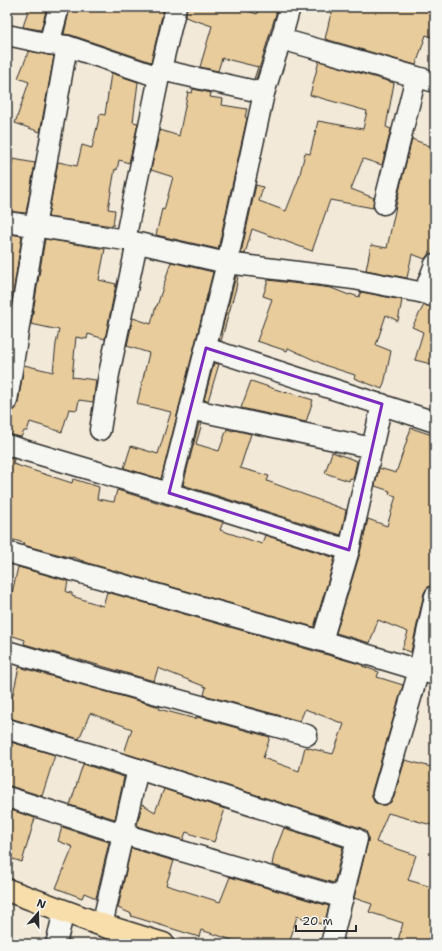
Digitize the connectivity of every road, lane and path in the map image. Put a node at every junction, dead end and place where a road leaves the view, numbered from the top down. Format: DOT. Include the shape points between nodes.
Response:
graph roads {
  1 [pos="59,7"];
  2 [pos="176,7"];
  3 [pos="290,7"];
  4 [pos="7,35"];
  5 [pos="281,39"];
  6 [pos="58,45"];
  7 [pos="160,73"];
  8 [pos="426,79"];
  9 [pos="264,94"];
  10 [pos="384,204"];
  11 [pos="7,222"];
  12 [pos="35,227"];
  13 [pos="131,242"];
  14 [pos="227,263"];
  15 [pos="435,264"];
  16 [pos="430,295"];
  17 [pos="206,348"];
  18 [pos="7,401"];
  19 [pos="382,404"];
  20 [pos="190,409"];
  21 [pos="435,422"];
  22 [pos="100,430"];
  23 [pos="7,445"];
  24 [pos="372,448"];
  25 [pos="169,493"];
  26 [pos="349,550"];
  27 [pos="7,552"];
  28 [pos="435,596"];
  29 [pos="322,641"];
  30 [pos="7,651"];
  31 [pos="427,672"];
  32 [pos="7,729"];
  33 [pos="307,735"];
  34 [pos="138,769"];
  35 [pos="383,794"];
  36 [pos="7,797"];
  37 [pos="123,834"];
  38 [pos="7,890"];
  39 [pos="343,898"];
  40 [pos="64,911"];
  41 [pos="102,925"];
  42 [pos="56,944"];
  43 [pos="163,944"];
  44 [pos="331,944"];
  1 -- 6 [label="street"];
  2 -- 7 [label="street"];
  3 -- 5 [label="street"];
  4 -- 6 [label="street"];
  5 -- 8 [label="street"];
  5 -- 9 [label="street"];
  6 -- 7 [label="street"];
  6 -- 12 [label="street"];
  7 -- 9 [label="street"];
  7 -- 13 [label="street"];
  8 -- 10 [label="street"];
  9 -- 14 [label="street"];
  11 -- 12 [label="street"];
  12 -- 13 [label="street"];
  12 -- 18 [label="street"];
  13 -- 14 [label="street"];
  13 -- 22 [label="street"];
  14 -- 16 [label="street" via="354,279"];
  14 -- 17 [label="street"];
  15 -- 16 [label="street"];
  17 -- 19 [label="street"];
  17 -- 20 [label="street"];
  19 -- 21 [label="street"];
  19 -- 24 [label="street"];
  20 -- 24 [label="street"];
  20 -- 25 [label="street"];
  23 -- 25 [label="street"];
  24 -- 26 [label="street"];
  25 -- 26 [label="street"];
  26 -- 29 [label="street"];
  27 -- 29 [label="street"];
  28 -- 31 [label="street"];
  29 -- 31 [label="street"];
  30 -- 33 [label="street"];
  31 -- 35 [label="street"];
  32 -- 34 [label="street"];
  34 -- 37 [label="street"];
  34 -- 39 [label="street" via="357,839"];
  36 -- 37 [label="street"];
  37 -- 39 [label="street"];
  37 -- 41 [label="street"];
  38 -- 40 [label="main road"];
  39 -- 44 [label="street"];
  40 -- 41 [label="main road"];
  40 -- 42 [label="street"];
  41 -- 43 [label="main road"];
}
